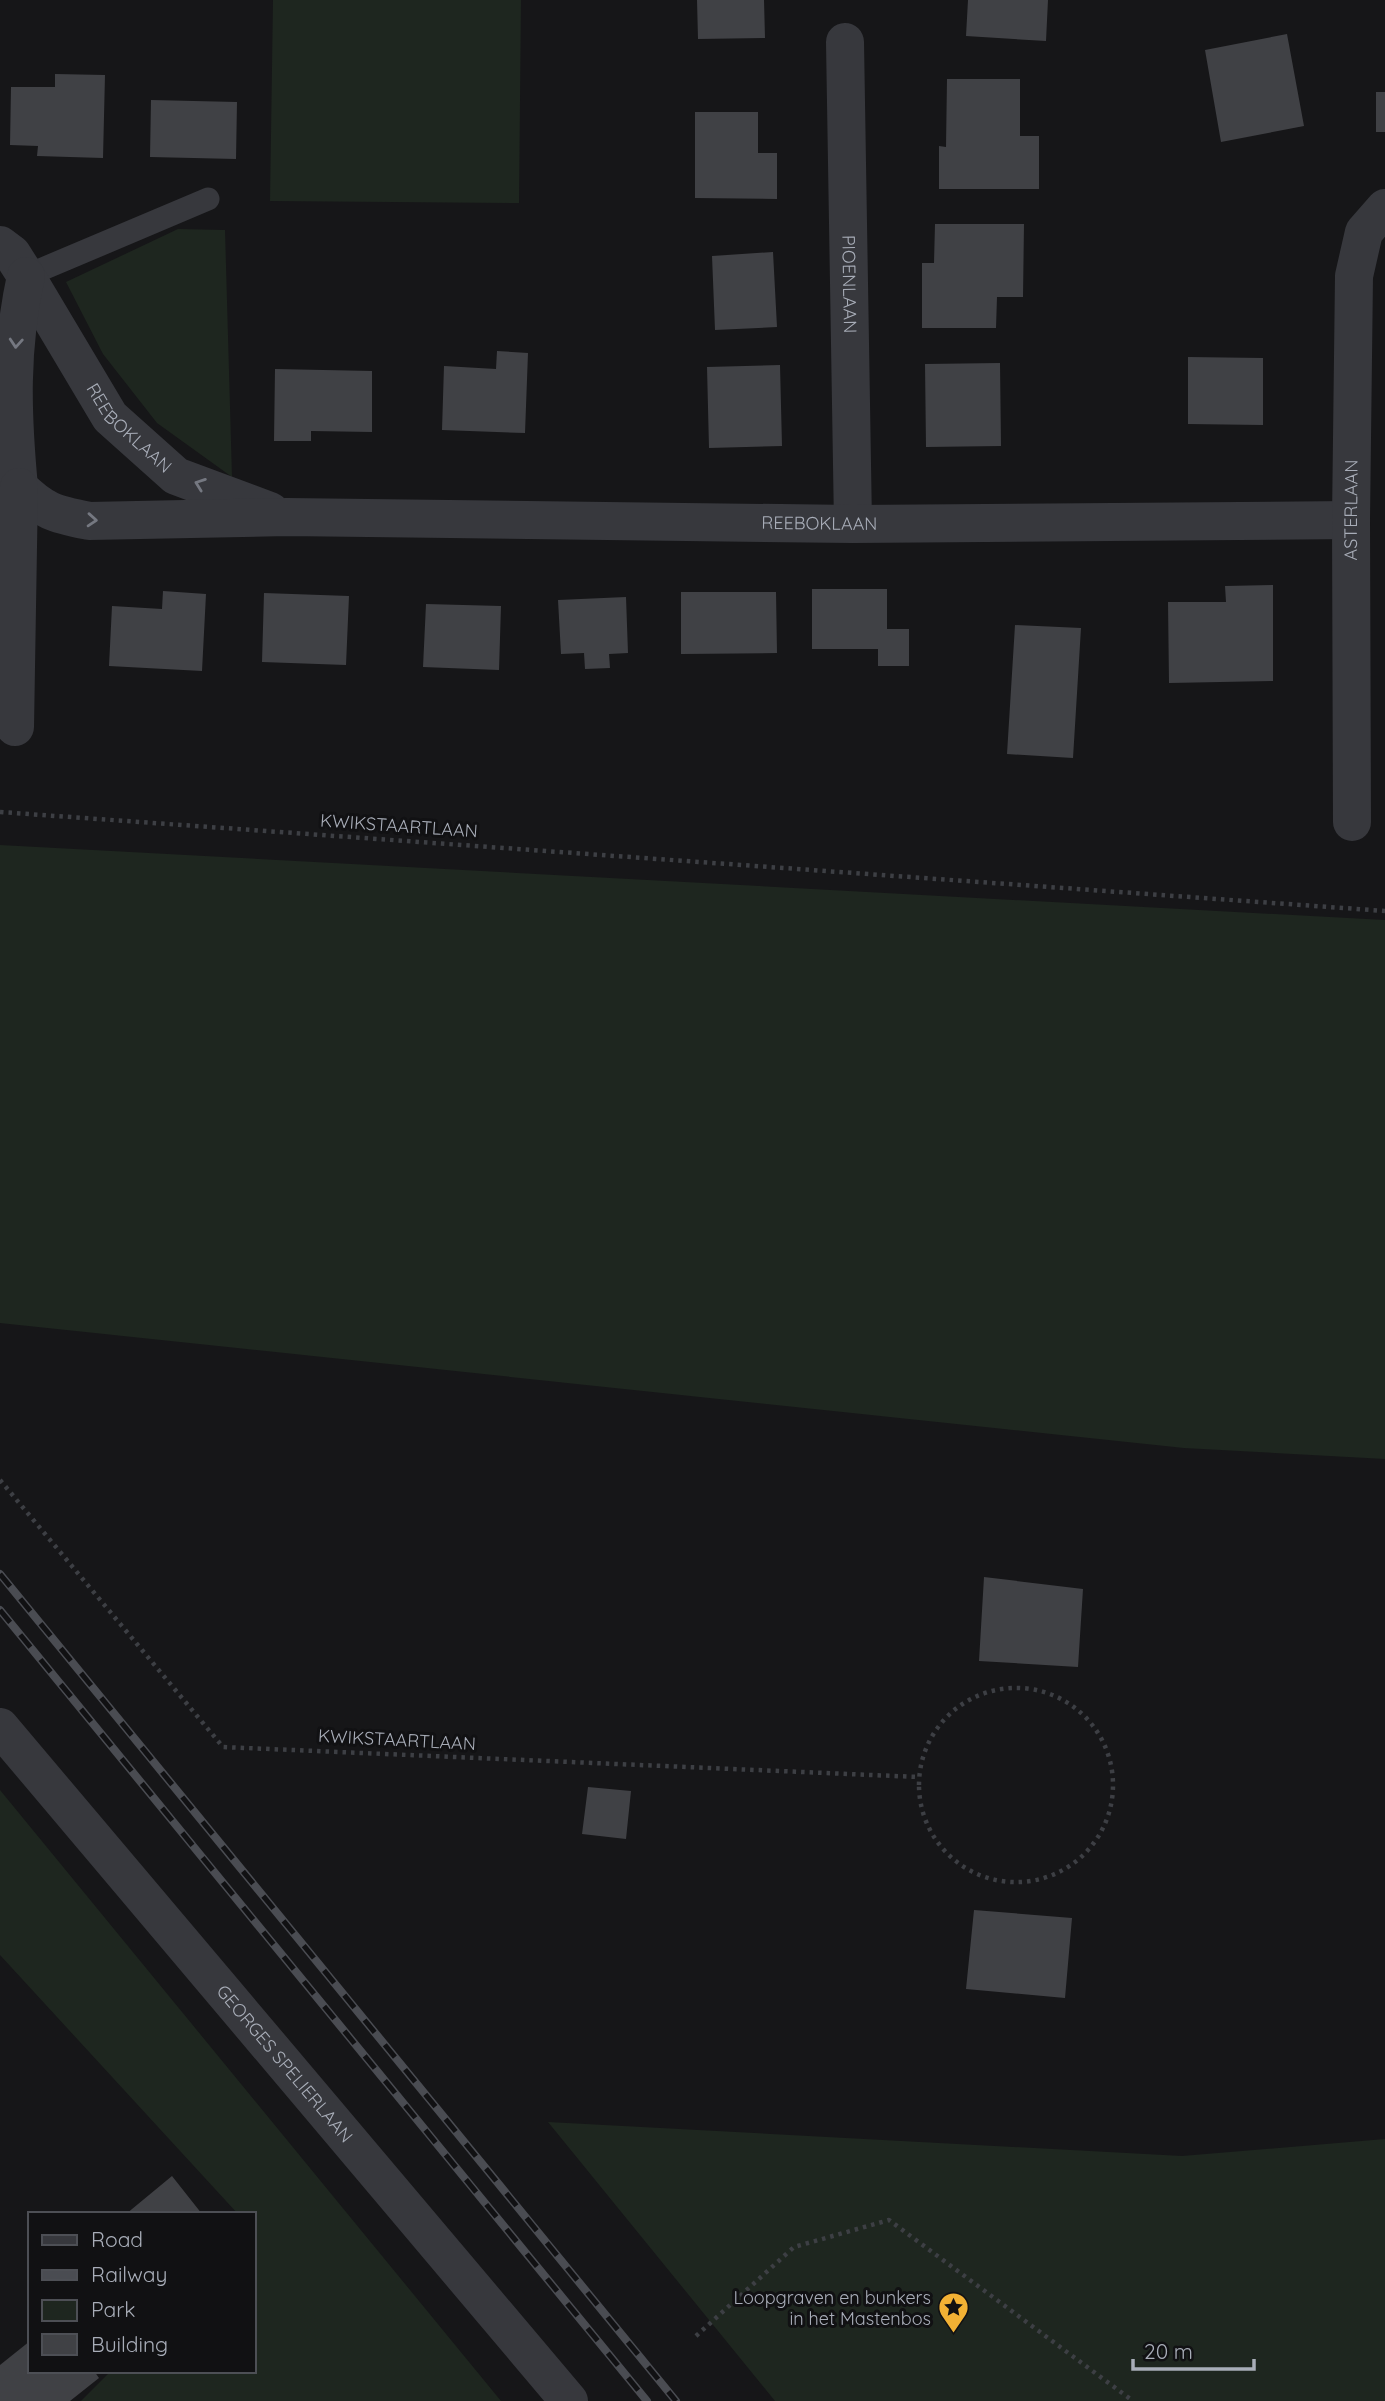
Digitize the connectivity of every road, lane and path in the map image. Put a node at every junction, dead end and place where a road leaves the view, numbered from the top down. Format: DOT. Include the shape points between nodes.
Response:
graph roads {
  1 [pos="845,42"];
  2 [pos="208,199"];
  3 [pos="1385,208"];
  4 [pos="0,245"];
  5 [pos="26,276"];
  6 [pos="19,487"];
  7 [pos="287,517"];
  8 [pos="1351,520"];
  9 [pos="853,524"];
  10 [pos="15,727"];
  11 [pos="0,811"];
  12 [pos="1352,822"];
  13 [pos="1385,912"];
  14 [pos="0,1480"];
  15 [pos="0,1727"];
  16 [pos="918,1777"];
  17 [pos="696,2336"];
  18 [pos="569,2401"];
  19 [pos="1133,2401"];
  1 -- 9 [label="street, PIOENLAAN"];
  2 -- 5 [label="lane"];
  3 -- 8 [label="street, ASTERLAAN" via="1364,232 1354,276"];
  4 -- 5 [label="street, REEBOKLAAN"];
  5 -- 6 [label="street, one-way" via="18,315 12,399"];
  7 -- 5 [label="street, REEBOKLAAN, one-way" via="176,475 110,417"];
  6 -- 7 [label="street, REEBOKLAAN, one-way" via="36,504 57,515 89,521"];
  6 -- 10 [label="street"];
  7 -- 9 [label="street, REEBOKLAAN"];
  8 -- 9 [label="street, REEBOKLAAN"];
  8 -- 12 [label="street, ASTERLAAN"];
  11 -- 13 [label="path, KWIKSTAARTLAAN"];
  14 -- 16 [label="path, KWIKSTAARTLAAN" via="223,1747"];
  15 -- 18 [label="street, GEORGES SPELIERLAAN"];
  16 -- 16 [label="path" via="926,1747 943,1720 967,1700 996,1689 1027,1687 1058,1696 1084,1713 1103,1738 1113,1768 1113,1799 1103,1831 1082,1858 1054,1876 1022,1884 988,1880 959,1865 935,1841 921,1811"];
  17 -- 19 [label="path" via="794,2247 889,2220"];
}
